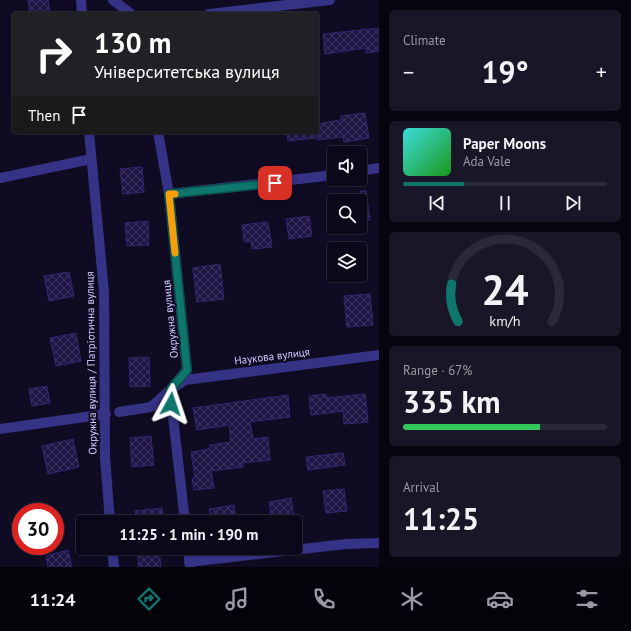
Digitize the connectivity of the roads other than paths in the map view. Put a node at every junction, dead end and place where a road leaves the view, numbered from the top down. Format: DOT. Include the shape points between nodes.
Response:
graph roads {
  1 [pos="81,0"];
  2 [pos="113,0"];
  3 [pos="330,0"];
  4 [pos="82,12"];
  5 [pos="128,12"];
  6 [pos="226,12"];
  7 [pos="89,134"];
  8 [pos="158,134"];
  9 [pos="91,159"];
  10 [pos="379,168"];
  11 [pos="367,170"];
  12 [pos="327,176"];
  13 [pos="0,178"];
  14 [pos="169,194"];
  15 [pos="379,355"];
  16 [pos="170,390"];
  17 [pos="119,412"];
  18 [pos="106,414"];
  19 [pos="0,429"];
  20 [pos="110,515"];
  21 [pos="184,515"];
  22 [pos="379,543"];
  23 [pos="113,555"];
  24 [pos="189,564"];
  25 [pos="114,567"];
  1 -- 4 [label="street"];
  2 -- 5 [label="street"];
  3 -- 6 [label="street"];
  7 -- 9 [label="street, Окружна вулиця / Патріотична вулиця"];
  8 -- 14 [label="street, Окружна вулиця"];
  9 -- 13 [label="street"];
  9 -- 18 [label="street, Окружна вулиця / Патріотична вулиця" via="104,292"];
  10 -- 11 [label="street"];
  12 -- 14 [label="street"];
  14 -- 16 [label="street, Окружна вулиця" via="187,370"];
  15 -- 16 [label="street, Наукова вулиця" via="196,378 185,380"];
  16 -- 17 [label="street" via="151,407"];
  16 -- 21 [label="street"];
  18 -- 19 [label="street"];
  18 -- 20 [label="street, Окружна вулиця / Патріотична вулиця"];
  22 -- 24 [label="street" via="346,544"];
  23 -- 25 [label="street"];
}
